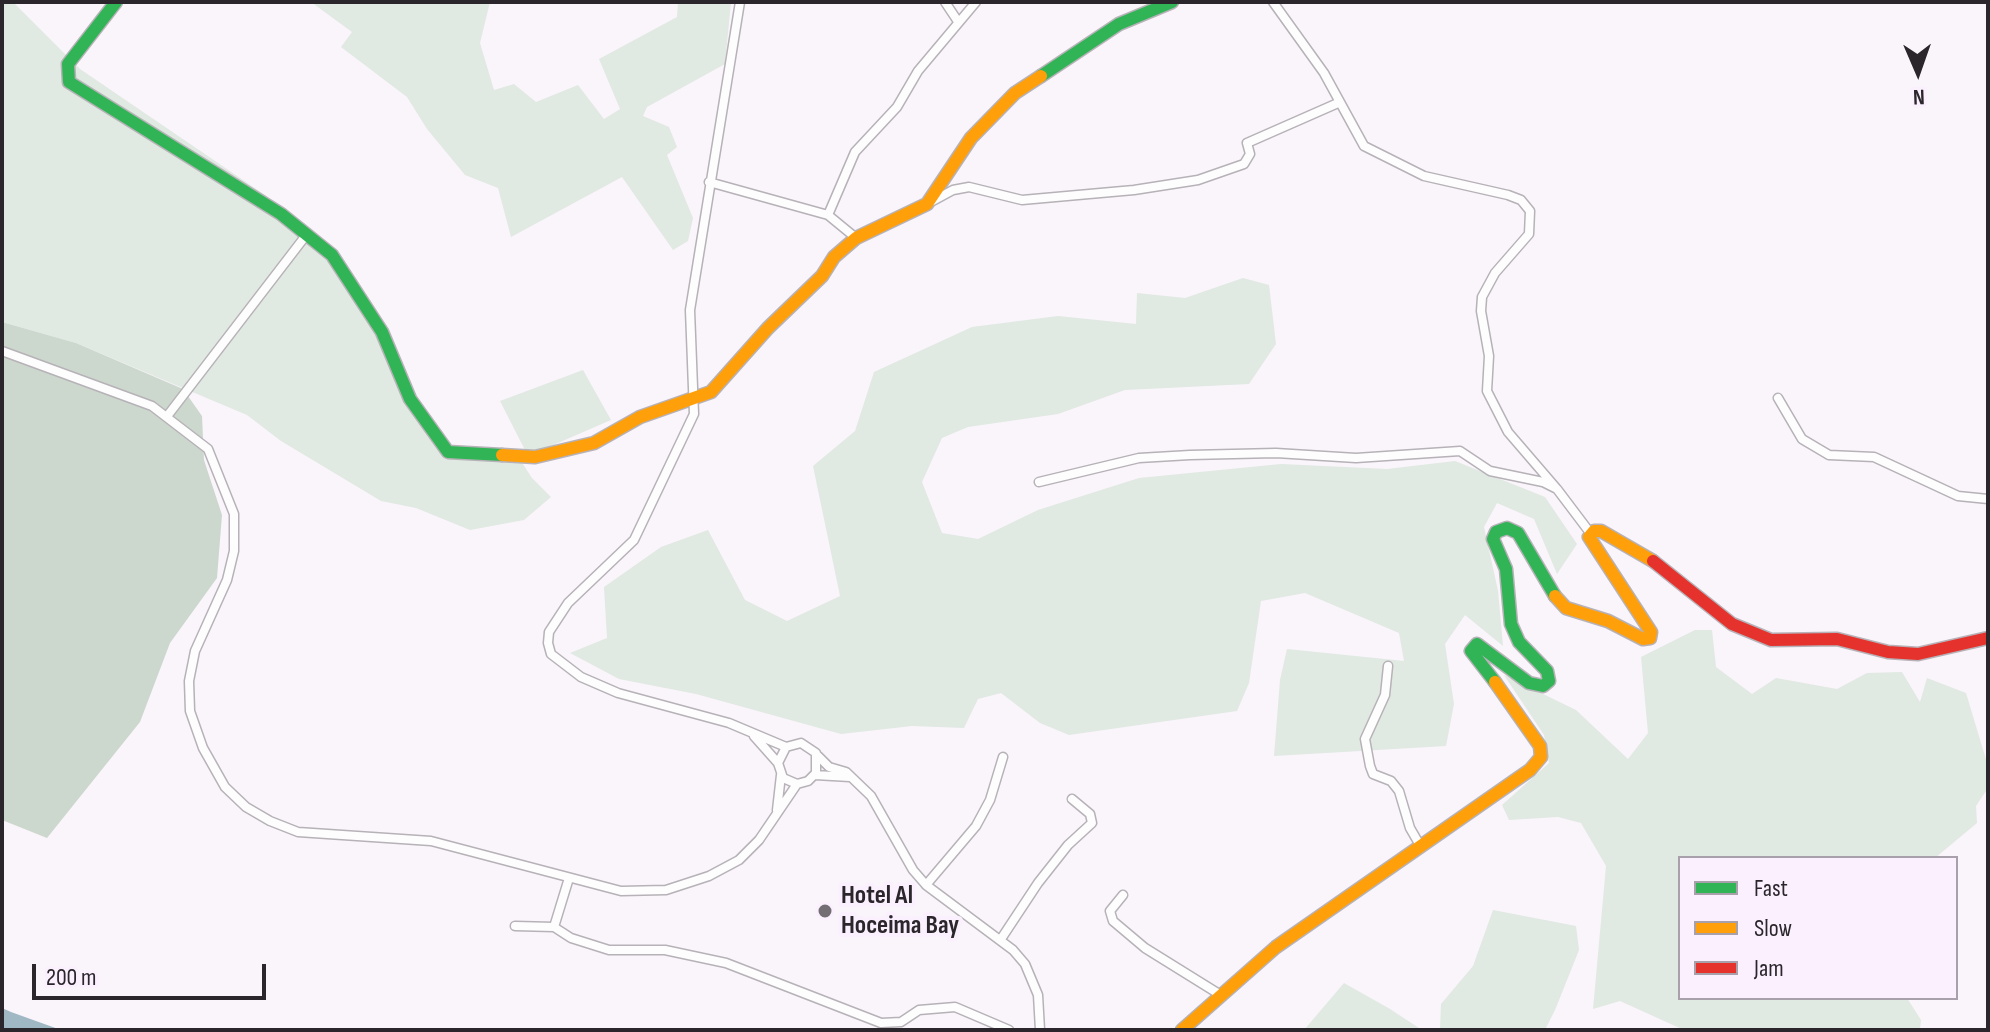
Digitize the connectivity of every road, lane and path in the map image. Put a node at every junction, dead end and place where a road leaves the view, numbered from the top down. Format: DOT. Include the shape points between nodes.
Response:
graph roads {
  1 [pos="116,2"];
  2 [pos="740,2"];
  3 [pos="945,2"];
  4 [pos="976,2"];
  5 [pos="1172,2"];
  6 [pos="1273,2"];
  7 [pos="957,20"];
  8 [pos="1338,103"];
  9 [pos="709,182"];
  10 [pos="927,204"];
  11 [pos="828,215"];
  12 [pos="307,234"];
  13 [pos="856,238"];
  14 [pos="2,351"];
  15 [pos="695,398"];
  16 [pos="1778,398"];
  17 [pos="168,415"];
  18 [pos="1039,482"];
  19 [pos="1557,489"];
  20 [pos="1988,499"];
  21 [pos="1591,534"];
  22 [pos="1988,638"];
  23 [pos="1388,666"];
  24 [pos="751,732"];
  25 [pos="786,747"];
  26 [pos="817,755"];
  27 [pos="1003,757"];
  28 [pos="778,763"];
  29 [pos="781,775"];
  30 [pos="815,775"];
  31 [pos="850,777"];
  32 [pos="797,784"];
  33 [pos="1072,799"];
  34 [pos="777,810"];
  35 [pos="1421,847"];
  36 [pos="569,878"];
  37 [pos="926,885"];
  38 [pos="1123,895"];
  39 [pos="515,926"];
  40 [pos="554,927"];
  41 [pos="1001,939"];
  42 [pos="1219,994"];
  43 [pos="1009,1030"];
  44 [pos="1040,1030"];
  45 [pos="1182,1030"];
  1 -- 12 [label="street" via="68,64 69,82"];
  2 -- 9 [label="street"];
  3 -- 7 [label="street"];
  4 -- 7 [label="street"];
  5 -- 10 [label="street" via="1119,24 1015,93 971,138"];
  6 -- 8 [label="street" via="1324,73"];
  7 -- 11 [label="street" via="897,107 855,152"];
  8 -- 10 [label="street" via="1247,143 1250,154 1244,164 1198,180 1022,200 969,187"];
  8 -- 19 [label="street" via="1364,146 1424,176 1521,200 1530,211 1529,234 1482,297 1487,391 1508,432"];
  9 -- 11 [label="street"];
  9 -- 15 [label="street" via="690,310"];
  10 -- 13 [label="street"];
  11 -- 13 [label="street"];
  12 -- 15 [label="street" via="343,269 382,332 410,399 448,452 535,457 594,443 640,417"];
  12 -- 17 [label="street"];
  13 -- 15 [label="street" via="711,392"];
  14 -- 17 [label="street"];
  15 -- 24 [label="street" via="694,414 634,540 568,603 549,632 549,649 570,670 618,693"];
  16 -- 20 [label="street" via="1802,439 1829,455 1874,457 1958,496"];
  17 -- 36 [label="street" via="208,449 234,514 227,580 195,651 189,681 190,711 225,787 246,807 298,832 431,841"];
  18 -- 19 [label="street" via="1139,458 1177,455 1356,458 1460,451 1490,471"];
  19 -- 21 [label="street"];
  21 -- 22 [label="street" via="1601,531 1647,556 1732,624 1771,640 1837,639 1918,654"];
  21 -- 35 [label="street" via="1591,544 1651,636 1643,639 1566,608 1518,533 1507,528 1496,532 1493,539 1507,579 1509,618 1519,642 1547,671 1549,681 1543,686 1529,683 1483,645 1471,651 1526,722 1541,757"];
  23 -- 35 [label="street" via="1385,695 1365,739 1373,774 1399,791"];
  24 -- 25 [label="street"];
  24 -- 28 [label="street"];
  25 -- 26 [label="street" via="804,744"];
  25 -- 28 [label="street"];
  26 -- 30 [label="street"];
  26 -- 31 [label="street"];
  27 -- 37 [label="street" via="976,826"];
  28 -- 29 [label="street"];
  29 -- 32 [label="street"];
  29 -- 34 [label="street"];
  30 -- 31 [label="street"];
  30 -- 32 [label="street"];
  31 -- 37 [label="street" via="878,805"];
  32 -- 34 [label="street"];
  33 -- 41 [label="street" via="1090,814 1092,823 1045,873"];
  34 -- 36 [label="street" via="739,860 709,876 666,890 621,891"];
  35 -- 42 [label="street" via="1276,947"];
  36 -- 40 [label="street"];
  37 -- 41 [label="street"];
  38 -- 42 [label="street" via="1110,911 1113,921 1145,948"];
  39 -- 40 [label="street"];
  40 -- 43 [label="street" via="609,950 665,950 726,963 881,1023 901,1022 919,1010 955,1007"];
  41 -- 44 [label="street" via="1032,978"];
  42 -- 45 [label="street"];
}
